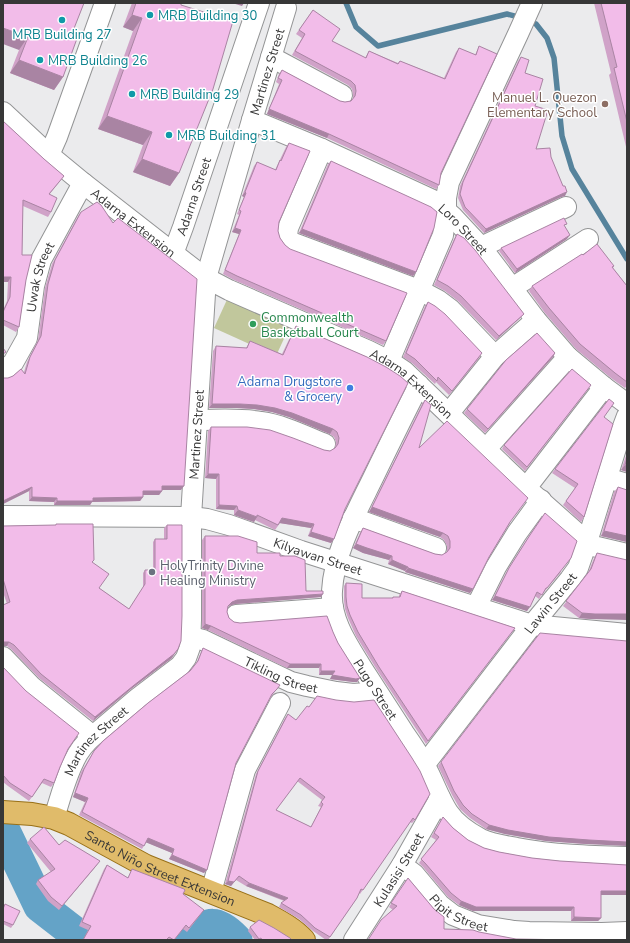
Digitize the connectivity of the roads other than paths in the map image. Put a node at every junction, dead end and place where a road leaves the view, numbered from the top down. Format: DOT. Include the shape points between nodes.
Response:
graph roads {
  1 [pos="105,3"];
  2 [pos="259,3"];
  3 [pos="531,4"];
  4 [pos="286,8"];
  5 [pos="271,58"];
  6 [pos="342,95"];
  7 [pos="3,112"];
  8 [pos="252,120"];
  9 [pos="322,149"];
  10 [pos="49,155"];
  11 [pos="83,183"];
  12 [pos="566,207"];
  13 [pos="446,211"];
  14 [pos="588,239"];
  15 [pos="481,247"];
  16 [pos="173,254"];
  17 [pos="206,278"];
  18 [pos="512,288"];
  19 [pos="419,290"];
  20 [pos="536,320"];
  21 [pos="495,356"];
  22 [pos="568,357"];
  23 [pos="389,361"];
  24 [pos="3,371"];
  25 [pos="419,385"];
  26 [pos="604,387"];
  27 [pos="627,404"];
  28 [pos="449,413"];
  29 [pos="627,416"];
  30 [pos="197,420"];
  31 [pos="325,444"];
  32 [pos="486,449"];
  33 [pos="607,478"];
  34 [pos="627,484"];
  35 [pos="534,494"];
  36 [pos="3,516"];
  37 [pos="192,517"];
  38 [pos="353,518"];
  39 [pos="588,542"];
  40 [pos="436,548"];
  41 [pos="627,554"];
  42 [pos="337,562"];
  43 [pos="476,607"];
  44 [pos="333,608"];
  45 [pos="236,614"];
  46 [pos="532,625"];
  47 [pos="627,634"];
  48 [pos="190,638"];
  49 [pos="3,657"];
  50 [pos="376,691"];
  51 [pos="280,703"];
  52 [pos="92,736"];
  53 [pos="425,764"];
  54 [pos="440,798"];
  55 [pos="6,812"];
  56 [pos="54,818"];
  57 [pos="627,857"];
  58 [pos="402,865"];
  59 [pos="211,892"];
  60 [pos="627,932"];
  61 [pos="304,940"];
  62 [pos="354,940"];
  1 -- 10 [label="street"];
  2 -- 16 [label="street, Adarna Street"];
  3 -- 13 [label="street" via="449,182"];
  4 -- 5 [label="street, Martinez Street"];
  5 -- 6 [label="street"];
  5 -- 8 [label="street, Martinez Street"];
  7 -- 10 [label="street, Adarna Extension"];
  8 -- 9 [label="street, Loro Street"];
  8 -- 17 [label="street, Martinez Street"];
  9 -- 13 [label="street, Loro Street" via="435,201"];
  9 -- 19 [label="street" via="288,228 287,236 291,242"];
  10 -- 11 [label="street, Adarna Extension"];
  11 -- 16 [label="street, Adarna Extension"];
  11 -- 24 [label="street, Uwak Street" via="41,260 34,286 27,338 13,363"];
  12 -- 15 [label="street"];
  13 -- 15 [label="street, Loro Street"];
  13 -- 19 [label="street" via="443,235"];
  14 -- 18 [label="street"];
  15 -- 18 [label="street, Loro Street"];
  16 -- 17 [label="street, Adarna Extension"];
  17 -- 23 [label="street, Adarna Extension"];
  17 -- 30 [label="street, Martinez Street"];
  18 -- 20 [label="street, Loro Street"];
  19 -- 21 [label="street" via="450,309"];
  19 -- 23 [label="street"];
  20 -- 21 [label="street"];
  20 -- 22 [label="street, Loro Street"];
  21 -- 28 [label="street"];
  22 -- 26 [label="street, Loro Street"];
  22 -- 32 [label="street"];
  23 -- 25 [label="street, Adarna Extension"];
  25 -- 28 [label="street, Adarna Extension"];
  25 -- 38 [label="street, Pugo Street"];
  26 -- 27 [label="street, Loro Street"];
  26 -- 35 [label="street"];
  28 -- 32 [label="street, Adarna Extension"];
  29 -- 33 [label="street, Lawin Street"];
  30 -- 31 [label="street" via="263,422"];
  30 -- 37 [label="street, Martinez Street"];
  32 -- 35 [label="street, Adarna Extension"];
  33 -- 34 [label="street"];
  33 -- 39 [label="street, Lawin Street"];
  35 -- 39 [label="street, Adarna Extension"];
  35 -- 43 [label="street" via="517,533"];
  36 -- 37 [label="street, Kilyawan Street"];
  37 -- 42 [label="street, Kilyawan Street" via="229,525"];
  37 -- 48 [label="street, Martinez Street"];
  38 -- 40 [label="street"];
  38 -- 42 [label="street, Pugo Street"];
  39 -- 41 [label="street, Adarna Extension" via="593,546"];
  39 -- 46 [label="street, Lawin Street" via="578,568"];
  42 -- 43 [label="street, Kilyawan Street"];
  42 -- 44 [label="street, Pugo Street" via="333,579"];
  43 -- 46 [label="street, Kilyawan Street"];
  44 -- 45 [label="street"];
  44 -- 50 [label="street, Pugo Street" via="344,638"];
  46 -- 47 [label="street, Kilyawan Street"];
  46 -- 53 [label="street, Lawin Street"];
  48 -- 50 [label="street, Tikling Street" via="203,640 291,682 353,694"];
  48 -- 52 [label="street, Martinez Street" via="190,647 180,666"];
  49 -- 52 [label="street" via="31,686"];
  50 -- 53 [label="street, Pugo Street"];
  51 -- 59 [label="street" via="246,770"];
  52 -- 56 [label="street, Martinez Street" via="74,760"];
  53 -- 54 [label="street, Pugo Street"];
  54 -- 57 [label="street, Pugo Street" via="456,822 483,840 503,846 571,856"];
  54 -- 58 [label="street, Kulasisi Street"];
  55 -- 56 [label="main road, Santo Niño Street Extension"];
  56 -- 59 [label="main road, Santo Niño Street Extension" via="146,866"];
  58 -- 60 [label="street, Pipit Street" via="414,874 440,905 453,915 478,925 529,932"];
  58 -- 62 [label="street, Kulasisi Street"];
  59 -- 61 [label="main road, Santo Niño Street Extension" via="268,915 285,924"];
}
